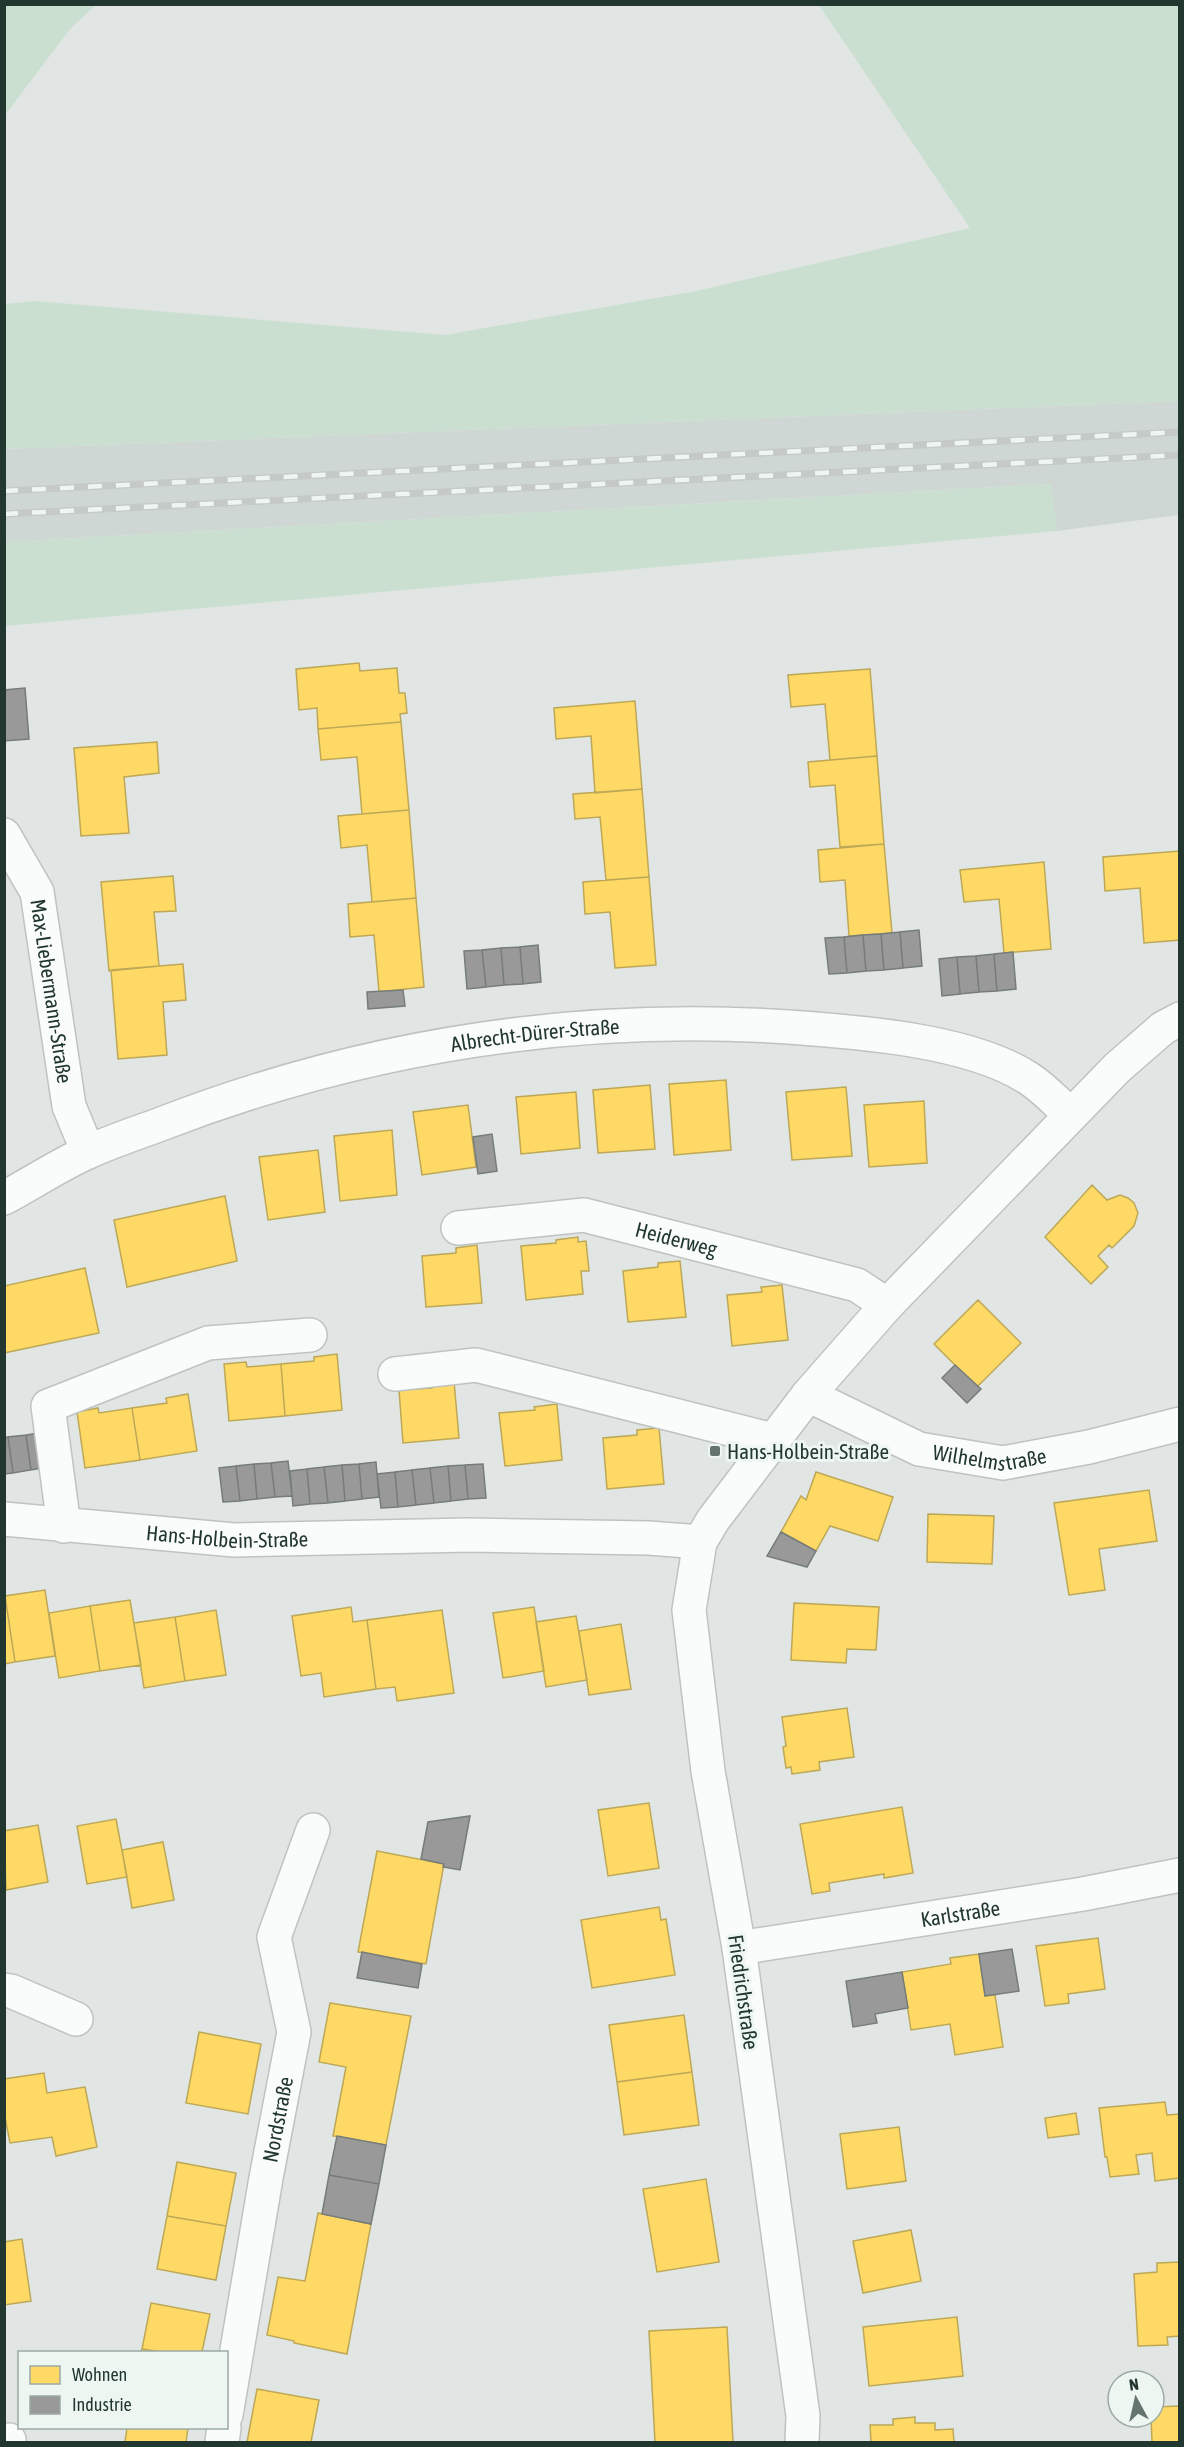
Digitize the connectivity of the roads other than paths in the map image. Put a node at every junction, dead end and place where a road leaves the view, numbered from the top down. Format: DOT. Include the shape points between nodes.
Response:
graph roads {
  1 [pos="4,835"];
  2 [pos="1179,1019"];
  3 [pos="1071,1115"];
  4 [pos="88,1152"];
  5 [pos="4,1198"];
  6 [pos="458,1228"];
  7 [pos="887,1305"];
  8 [pos="310,1335"];
  9 [pos="394,1374"];
  10 [pos="808,1395"];
  11 [pos="1179,1424"];
  12 [pos="773,1440"];
  13 [pos="4,1519"];
  14 [pos="64,1526"];
  15 [pos="700,1542"];
  16 [pos="313,1830"];
  17 [pos="1179,1875"];
  18 [pos="739,1948"];
  19 [pos="4,1990"];
  20 [pos="76,2019"];
  21 [pos="228,2403"];
  22 [pos="802,2442"];
  1 -- 4 [label="street, Max-Liebermann-Straße" via="37,892 69,1106"];
  2 -- 3 [label="street" via="1117,1068"];
  3 -- 4 [label="street, Albrecht-Dürer-Straße" via="1028,1078 992,1061 940,1046 814,1029 662,1023 485,1037 336,1067 209,1105"];
  3 -- 7 [label="street"];
  4 -- 5 [label="street, Albrecht-Dürer-Straße"];
  6 -- 7 [label="street, Heiderweg" via="584,1215 857,1286"];
  7 -- 10 [label="street"];
  8 -- 14 [label="street" via="208,1343 48,1406"];
  9 -- 12 [label="street" via="476,1365"];
  10 -- 11 [label="street, Wilhelmstraße" via="919,1449 1003,1463"];
  10 -- 12 [label="street"];
  12 -- 15 [label="street"];
  13 -- 14 [label="street, Hans-Holbein-Straße"];
  14 -- 15 [label="street, Hans-Holbein-Straße" via="234,1540 469,1535"];
  15 -- 18 [label="street, Friedrichstraße" via="689,1610 708,1771"];
  16 -- 21 [label="street, Nordstraße" via="274,1937 294,2032"];
  17 -- 18 [label="street, Karlstraße" via="1083,1894"];
  18 -- 22 [label="street, Friedrichstraße" via="803,2416"];
  19 -- 20 [label="street"];
}
